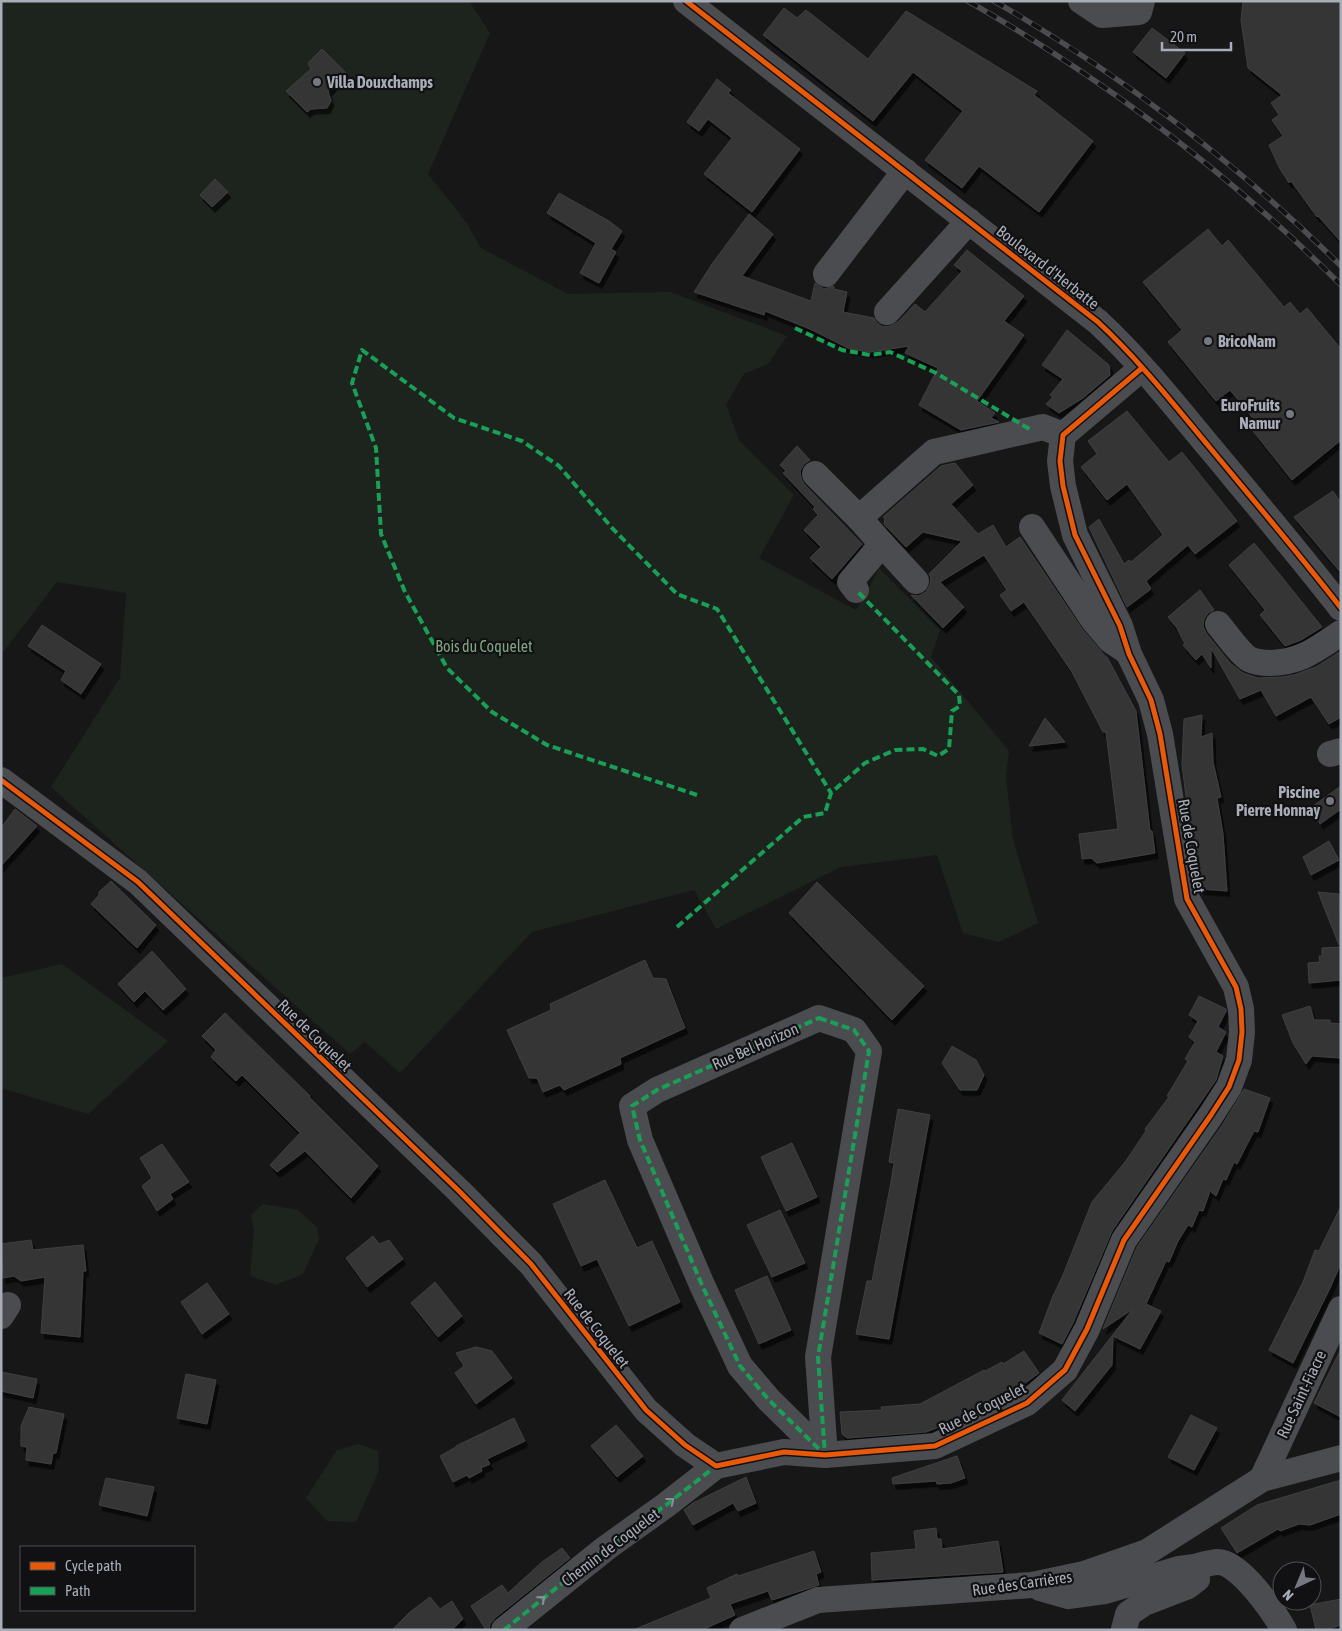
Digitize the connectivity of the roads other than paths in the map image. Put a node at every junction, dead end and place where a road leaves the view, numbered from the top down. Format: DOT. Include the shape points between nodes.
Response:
graph roads {
  1 [pos="686,1"];
  2 [pos="1081,1"];
  3 [pos="1142,1"];
  4 [pos="905,171"];
  5 [pos="968,221"];
  6 [pos="826,274"];
  7 [pos="887,312"];
  8 [pos="1142,368"];
  9 [pos="1063,435"];
  10 [pos="815,474"];
  11 [pos="859,518"];
  12 [pos="1032,527"];
  13 [pos="882,544"];
  14 [pos="916,581"];
  15 [pos="856,590"];
  16 [pos="1341,608"];
  17 [pos="1218,624"];
  18 [pos="1341,632"];
  19 [pos="1129,654"];
  20 [pos="1,780"];
  21 [pos="1341,1309"];
  22 [pos="825,1455"];
  23 [pos="1341,1458"];
  24 [pos="716,1466"];
  25 [pos="1262,1478"];
  26 [pos="1195,1567"];
  27 [pos="1032,1585"];
  28 [pos="1285,1627"];
  29 [pos="1124,1629"];
  30 [pos="504,1630"];
  31 [pos="742,1630"];
  1 -- 4 [label="street, Boulevard d'Herbatte"];
  2 -- 3 [label="street" via="1102,15 1139,12"];
  4 -- 5 [label="street, Boulevard d'Herbatte"];
  4 -- 6 [label="street"];
  5 -- 7 [label="street"];
  5 -- 8 [label="street, Boulevard d'Herbatte" via="1098,322"];
  8 -- 9 [label="street"];
  8 -- 16 [label="street, Boulevard d'Herbatte"];
  9 -- 11 [label="street" via="1043,427 934,452"];
  9 -- 19 [label="street, Rue de Coquelet" via="1060,461 1075,535 1120,626"];
  10 -- 11 [label="street"];
  11 -- 13 [label="street"];
  12 -- 19 [label="street" via="1094,621 1110,640"];
  13 -- 14 [label="street"];
  13 -- 15 [label="street" via="850,582"];
  17 -- 18 [label="street" via="1248,659 1268,663 1288,662 1306,656"];
  19 -- 22 [label="street, Rue de Coquelet" via="1152,700 1187,899 1236,987 1242,1032 1239,1060 1229,1087 1124,1240 1087,1328 1065,1370 1028,1403 935,1446"];
  20 -- 24 [label="street, Rue de Coquelet" via="138,882 459,1190 531,1264 646,1410 685,1445"];
  21 -- 25 [label="street, Rue Saint-Fiacre"];
  22 -- 22 [label="street, Rue Bel Horizon" via="818,1357 869,1051 854,1030 819,1018 657,1090 632,1106 640,1140 740,1366"];
  22 -- 24 [label="street, Rue de Coquelet" via="784,1452"];
  23 -- 25 [label="street, Rue des Carrières"];
  30 -- 24 [label="street, Chemin de Coquelet, one-way"];
  25 -- 27 [label="street, Rue des Carrières" via="1147,1552 1084,1574"];
  26 -- 27 [label="street" via="1179,1568 1105,1592 1068,1596"];
  26 -- 28 [label="street" via="1218,1562 1232,1566"];
  26 -- 29 [label="street" via="1197,1579 1188,1586 1144,1603 1128,1614"];
  27 -- 31 [label="street, Rue des Carrières" via="818,1600"];
}
